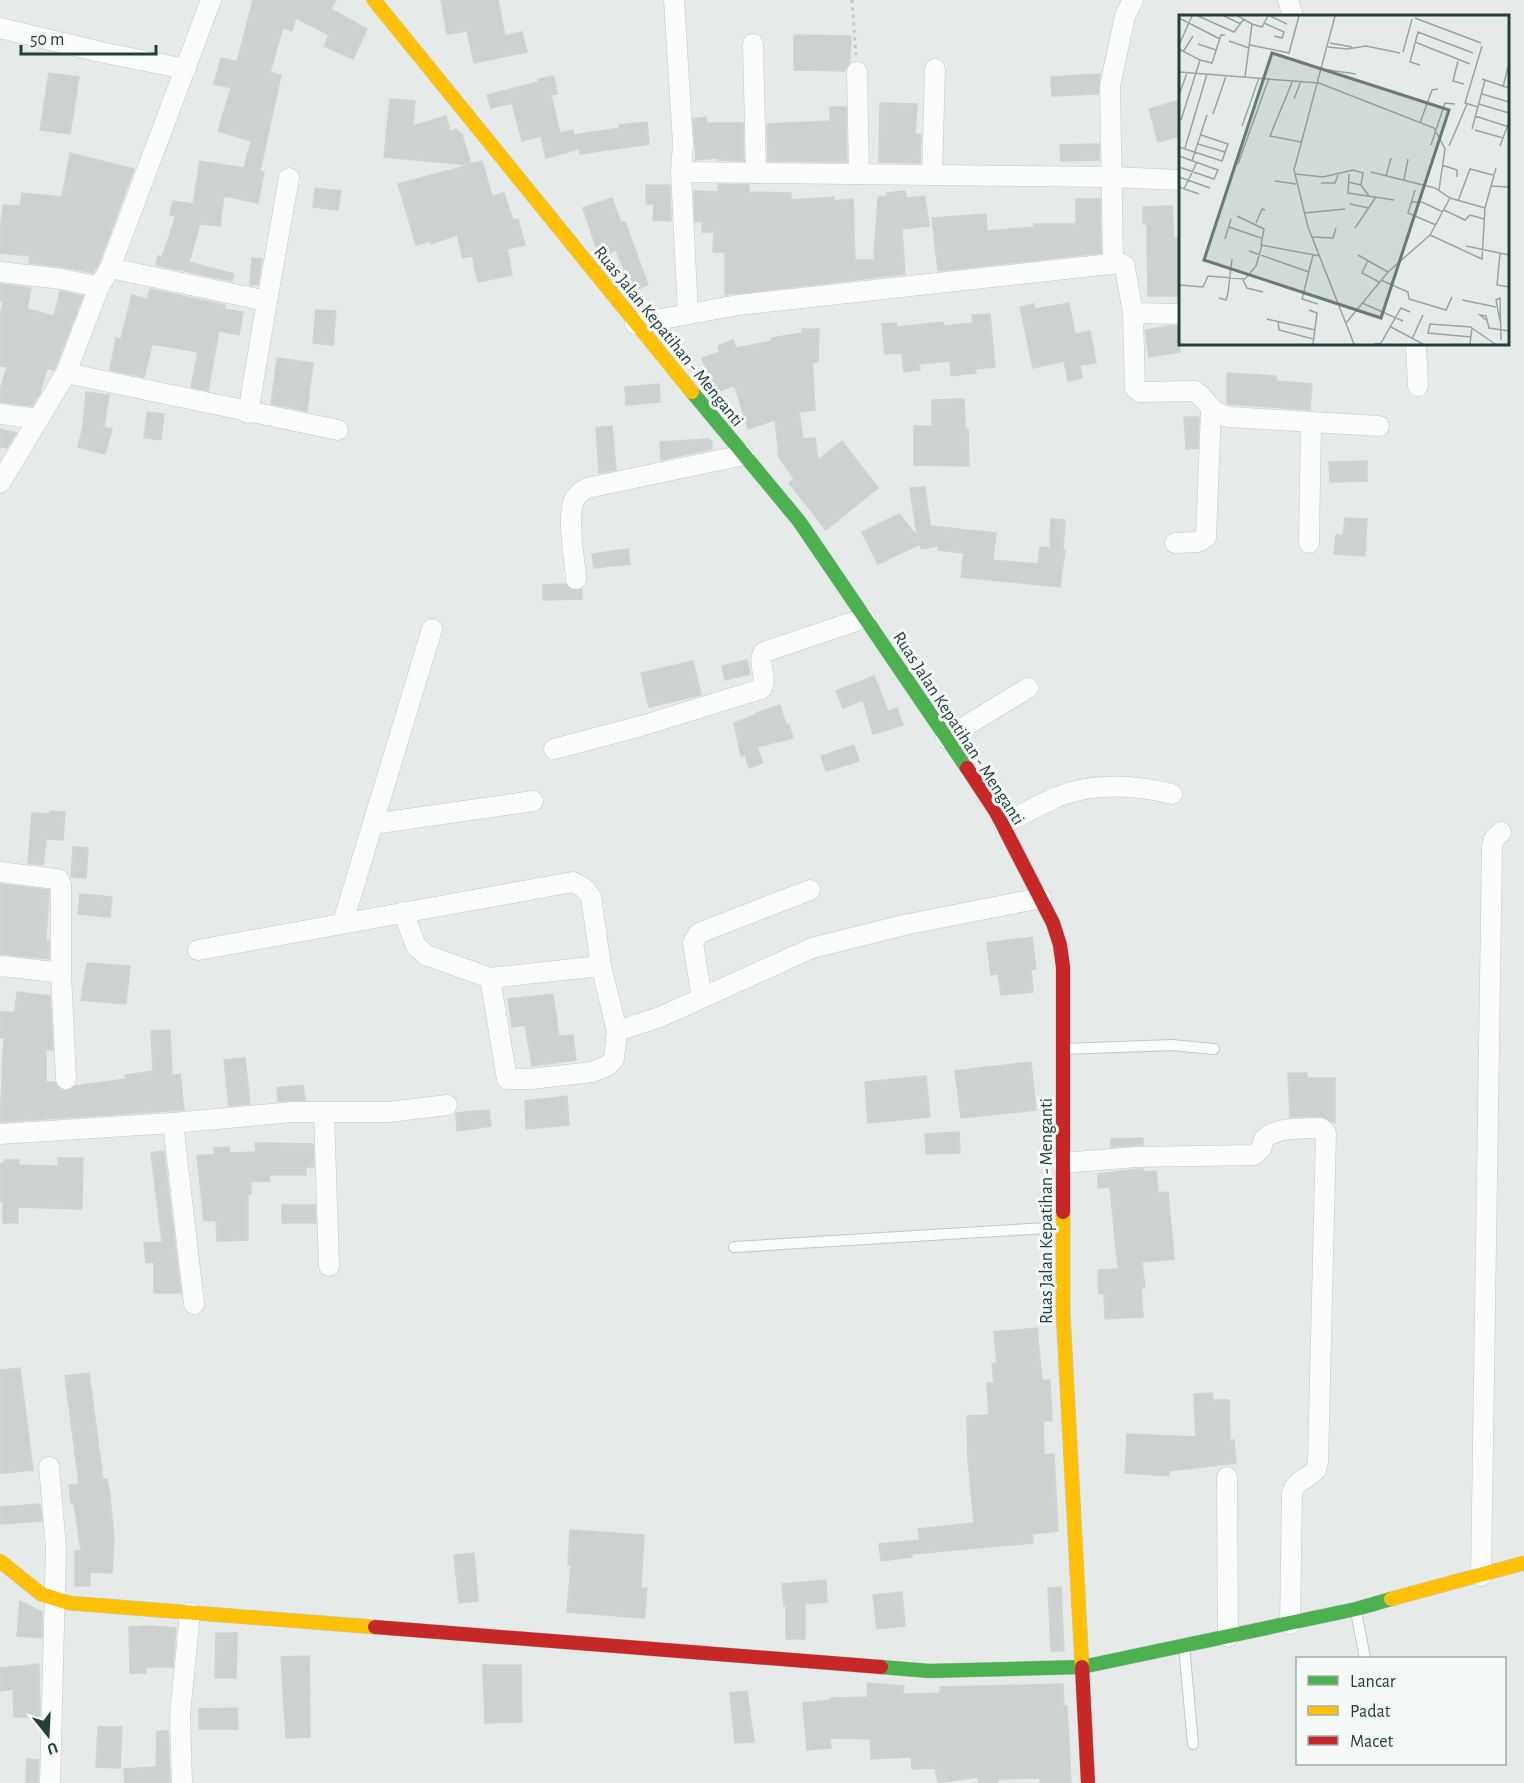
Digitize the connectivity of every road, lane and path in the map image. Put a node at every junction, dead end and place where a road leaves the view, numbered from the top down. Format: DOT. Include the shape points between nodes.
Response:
graph roads {
  1 [pos="211,0"];
  2 [pos="374,0"];
  3 [pos="674,0"];
  4 [pos="852,0"];
  5 [pos="1133,0"];
  6 [pos="1288,0"];
  7 [pos="1293,15"];
  8 [pos="0,28"];
  9 [pos="753,44"];
  10 [pos="186,69"];
  11 [pos="935,69"];
  12 [pos="857,72"];
  13 [pos="681,172"];
  14 [pos="756,173"];
  15 [pos="859,174"];
  16 [pos="932,175"];
  17 [pos="1112,177"];
  18 [pos="289,178"];
  19 [pos="1179,180"];
  20 [pos="1113,263"];
  21 [pos="110,268"];
  22 [pos="0,272"];
  23 [pos="99,287"];
  24 [pos="267,300"];
  25 [pos="1133,313"];
  26 [pos="688,314"];
  27 [pos="1179,314"];
  28 [pos="634,324"];
  29 [pos="1416,345"];
  30 [pos="66,373"];
  31 [pos="1418,386"];
  32 [pos="1211,410"];
  33 [pos="248,413"];
  34 [pos="0,414"];
  35 [pos="39,419"];
  36 [pos="1311,422"];
  37 [pos="1379,426"];
  38 [pos="338,430"];
  39 [pos="744,455"];
  40 [pos="0,483"];
  41 [pos="1175,543"];
  42 [pos="1309,543"];
  43 [pos="576,579"];
  44 [pos="865,618"];
  45 [pos="432,629"];
  46 [pos="1028,688"];
  47 [pos="946,738"];
  48 [pos="554,749"];
  49 [pos="1172,794"];
  50 [pos="533,801"];
  51 [pos="372,824"];
  52 [pos="1003,824"];
  53 [pos="1501,832"];
  54 [pos="0,872"];
  55 [pos="810,890"];
  56 [pos="1041,898"];
  57 [pos="403,912"];
  58 [pos="343,922"];
  59 [pos="198,950"];
  60 [pos="601,966"];
  61 [pos="0,967"];
  62 [pos="62,973"];
  63 [pos="490,978"];
  64 [pos="702,998"];
  65 [pos="617,1031"];
  66 [pos="1063,1049"];
  67 [pos="1214,1049"];
  68 [pos="66,1079"];
  69 [pos="447,1106"];
  70 [pos="324,1112"];
  71 [pos="173,1123"];
  72 [pos="0,1134"];
  73 [pos="1063,1163"];
  74 [pos="1063,1227"];
  75 [pos="734,1247"];
  76 [pos="329,1266"];
  77 [pos="194,1304"];
  78 [pos="49,1467"];
  79 [pos="1227,1477"];
  80 [pos="0,1561"];
  81 [pos="1524,1563"];
  82 [pos="1481,1576"];
  83 [pos="55,1600"];
  84 [pos="1356,1609"];
  85 [pos="190,1612"];
  86 [pos="1290,1624"];
  87 [pos="1228,1637"];
  88 [pos="1184,1646"];
  89 [pos="1365,1657"];
  90 [pos="1082,1667"];
  91 [pos="1192,1744"];
  92 [pos="50,1783"];
  93 [pos="182,1783"];
  94 [pos="1088,1783"];
  1 -- 10 [label="street"];
  2 -- 28 [label="main road, Ruas Jalan Kepatihan - Menganti"];
  3 -- 13 [label="street" via="683,144"];
  4 -- 12 [label="path"];
  5 -- 17 [label="street" via="1125,16 1110,86"];
  6 -- 7 [label="street"];
  8 -- 10 [label="street"];
  9 -- 14 [label="street"];
  10 -- 21 [label="street"];
  11 -- 16 [label="street"];
  12 -- 15 [label="street"];
  13 -- 14 [label="street"];
  13 -- 26 [label="street"];
  14 -- 15 [label="street"];
  15 -- 16 [label="street"];
  16 -- 17 [label="street"];
  17 -- 19 [label="street"];
  17 -- 20 [label="street"];
  18 -- 24 [label="street"];
  20 -- 25 [label="street" via="1124,265"];
  20 -- 26 [label="street"];
  21 -- 23 [label="street"];
  21 -- 24 [label="street"];
  22 -- 23 [label="street"];
  23 -- 30 [label="street"];
  24 -- 33 [label="street"];
  25 -- 27 [label="street"];
  25 -- 32 [label="street" via="1135,388 1146,393 1195,391"];
  26 -- 28 [label="street"];
  28 -- 39 [label="main road, Ruas Jalan Kepatihan - Menganti"];
  29 -- 31 [label="street"];
  30 -- 33 [label="street"];
  30 -- 35 [label="street"];
  32 -- 36 [label="street" via="1229,417"];
  32 -- 41 [label="street" via="1206,537 1198,542"];
  33 -- 38 [label="street"];
  34 -- 35 [label="street"];
  35 -- 40 [label="street"];
  36 -- 37 [label="street"];
  36 -- 42 [label="street"];
  39 -- 43 [label="street" via="587,488 576,496 571,517"];
  39 -- 44 [label="main road, Ruas Jalan Kepatihan - Menganti" via="799,521"];
  44 -- 47 [label="main road, Ruas Jalan Kepatihan - Menganti"];
  44 -- 48 [label="street" via="764,652 760,658 764,683 761,689"];
  45 -- 51 [label="street"];
  46 -- 47 [label="street"];
  47 -- 52 [label="main road, Ruas Jalan Kepatihan - Menganti"];
  49 -- 52 [label="street" via="1148,788 1082,790 1059,796"];
  50 -- 51 [label="street"];
  51 -- 58 [label="street"];
  52 -- 56 [label="main road, Ruas Jalan Kepatihan - Menganti"];
  53 -- 82 [label="street" via="1492,847"];
  54 -- 62 [label="street" via="59,880"];
  55 -- 64 [label="street" via="699,933 693,942"];
  56 -- 64 [label="street" via="812,948"];
  56 -- 66 [label="main road, Ruas Jalan Kepatihan - Menganti" via="1060,945"];
  57 -- 58 [label="street"];
  57 -- 60 [label="street" via="573,882 591,897"];
  57 -- 63 [label="street" via="416,946 426,955"];
  58 -- 59 [label="street"];
  60 -- 63 [label="street"];
  60 -- 65 [label="street"];
  61 -- 62 [label="street"];
  62 -- 68 [label="street"];
  63 -- 65 [label="street" via="507,1079 592,1072 607,1066 614,1059"];
  64 -- 65 [label="street"];
  66 -- 67 [label="lane" via="1172,1045"];
  66 -- 73 [label="main road, Ruas Jalan Kepatihan - Menganti"];
  69 -- 70 [label="street" via="389,1112"];
  70 -- 71 [label="street"];
  70 -- 76 [label="street"];
  71 -- 72 [label="street"];
  71 -- 77 [label="street"];
  73 -- 74 [label="main road, Ruas Jalan Kepatihan - Menganti"];
  73 -- 86 [label="street" via="1254,1155 1262,1149 1268,1135 1321,1128 1326,1133 1318,1462 1316,1470 1298,1481 1292,1493"];
  74 -- 75 [label="lane"];
  74 -- 90 [label="main road, Ruas Jalan Kepatihan - Menganti" via="1063,1312"];
  78 -- 83 [label="street" via="56,1548"];
  79 -- 87 [label="street"];
  80 -- 83 [label="main road" via="41,1594"];
  81 -- 82 [label="main road"];
  82 -- 84 [label="main road"];
  83 -- 85 [label="main road"];
  83 -- 92 [label="street"];
  84 -- 86 [label="main road"];
  84 -- 89 [label="lane"];
  85 -- 90 [label="main road" via="929,1671"];
  85 -- 93 [label="street" via="180,1715"];
  86 -- 87 [label="main road"];
  87 -- 88 [label="main road"];
  88 -- 90 [label="main road"];
  88 -- 91 [label="lane"];
  90 -- 94 [label="main road, Ruas Jalan Kepatihan - Menganti"];
}
